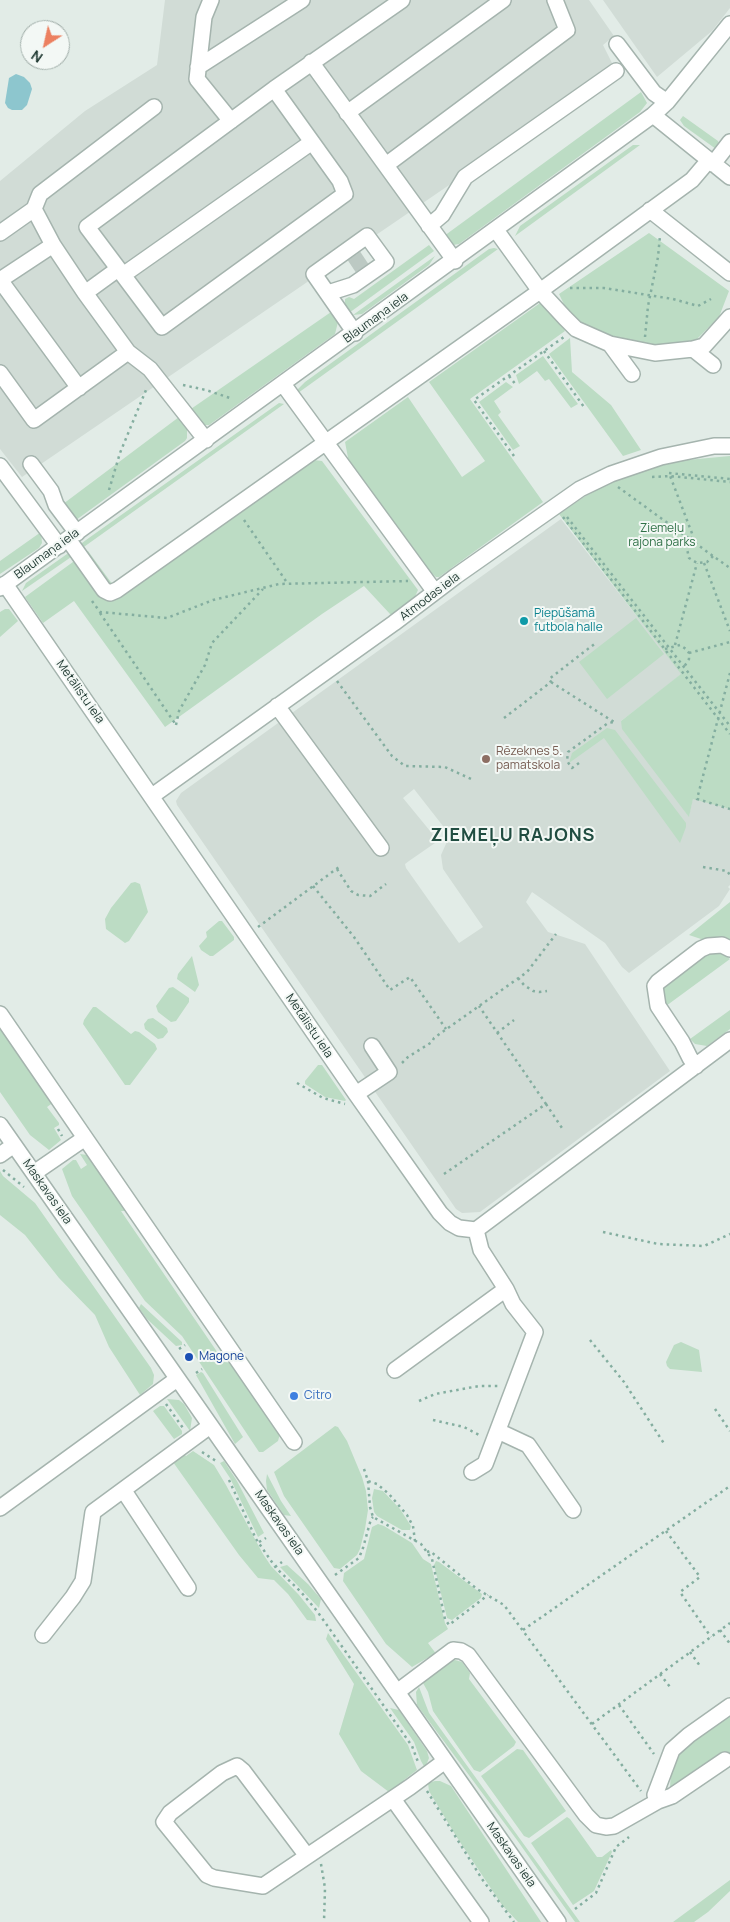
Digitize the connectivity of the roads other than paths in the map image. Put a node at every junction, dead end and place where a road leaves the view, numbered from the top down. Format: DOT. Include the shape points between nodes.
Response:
graph roads {
  1 [pos="211,0"];
  2 [pos="302,0"];
  3 [pos="402,0"];
  4 [pos="503,0"];
  5 [pos="555,0"];
  6 [pos="730,24"];
  7 [pos="617,44"];
  8 [pos="311,62"];
  9 [pos="198,67"];
  10 [pos="616,71"];
  11 [pos="274,89"];
  12 [pos="667,102"];
  13 [pos="154,107"];
  14 [pos="348,113"];
  15 [pos="654,116"];
  16 [pos="231,121"];
  17 [pos="312,142"];
  18 [pos="730,142"];
  19 [pos="711,162"];
  20 [pos="386,166"];
  21 [pos="730,177"];
  22 [pos="34,209"];
  23 [pos="656,214"];
  24 [pos="429,226"];
  25 [pos="496,230"];
  26 [pos="0,233"];
  27 [pos="53,244"];
  28 [pos="454,261"];
  29 [pos="121,272"];
  30 [pos="730,273"];
  31 [pos="0,280"];
  32 [pos="544,288"];
  33 [pos="85,293"];
  34 [pos="328,293"];
  35 [pos="730,317"];
  36 [pos="355,333"];
  37 [pos="610,344"];
  38 [pos="693,349"];
  39 [pos="128,352"];
  40 [pos="712,365"];
  41 [pos="0,373"];
  42 [pos="632,374"];
  43 [pos="283,384"];
  44 [pos="79,388"];
  45 [pos="206,440"];
  46 [pos="325,443"];
  47 [pos="730,446"];
  48 [pos="31,464"];
  49 [pos="0,466"];
  50 [pos="68,539"];
  51 [pos="3,586"];
  52 [pos="431,587"];
  53 [pos="277,706"];
  54 [pos="152,796"];
  55 [pos="381,848"];
  56 [pos="730,949"];
  57 [pos="0,1014"];
  58 [pos="730,1040"];
  59 [pos="372,1046"];
  60 [pos="693,1069"];
  61 [pos="354,1098"];
  62 [pos="0,1125"];
  63 [pos="85,1138"];
  64 [pos="14,1145"];
  65 [pos="0,1155"];
  66 [pos="34,1173"];
  67 [pos="476,1230"];
  68 [pos="506,1289"];
  69 [pos="395,1370"];
  70 [pos="177,1379"];
  71 [pos="210,1426"];
  72 [pos="498,1431"];
  73 [pos="294,1442"];
  74 [pos="472,1472"];
  75 [pos="124,1491"];
  76 [pos="0,1508"];
  77 [pos="573,1510"];
  78 [pos="188,1588"];
  79 [pos="43,1635"];
  80 [pos="397,1692"];
  81 [pos="730,1706"];
  82 [pos="725,1760"];
  83 [pos="445,1761"];
  84 [pos="393,1799"];
  85 [pos="655,1803"];
  86 [pos="312,1853"];
  87 [pos="481,1922"];
  88 [pos="558,1922"];
  1 -- 9 [label="street" via="204,17"];
  2 -- 9 [label="street"];
  3 -- 8 [label="street"];
  4 -- 14 [label="street"];
  5 -- 20 [label="street" via="567,30"];
  6 -- 12 [label="street, Blaumaņa iela"];
  7 -- 12 [label="street" via="654,93"];
  8 -- 11 [label="street"];
  8 -- 14 [label="street"];
  9 -- 16 [label="street" via="197,80"];
  10 -- 24 [label="street" via="465,177 442,215"];
  11 -- 16 [label="street"];
  11 -- 17 [label="street"];
  12 -- 15 [label="street, Blaumaņa iela"];
  13 -- 22 [label="street" via="40,194"];
  14 -- 20 [label="street"];
  15 -- 19 [label="street"];
  15 -- 25 [label="street, Blaumaņa iela"];
  16 -- 29 [label="street" via="86,227"];
  17 -- 29 [label="street"];
  17 -- 29 [label="street" via="340,181 345,194 162,326"];
  18 -- 19 [label="street"];
  19 -- 21 [label="street"];
  19 -- 23 [label="street"];
  20 -- 24 [label="street"];
  22 -- 26 [label="street"];
  22 -- 27 [label="street"];
  23 -- 30 [label="street"];
  23 -- 32 [label="street"];
  24 -- 28 [label="street"];
  25 -- 28 [label="street, Blaumaņa iela"];
  25 -- 32 [label="street"];
  27 -- 31 [label="street"];
  27 -- 33 [label="street"];
  28 -- 36 [label="street, Blaumaņa iela"];
  29 -- 33 [label="street"];
  31 -- 44 [label="street"];
  32 -- 37 [label="street" via="576,329"];
  32 -- 46 [label="street"];
  33 -- 39 [label="street"];
  34 -- 34 [label="street" via="353,285 358,262 314,274"];
  34 -- 36 [label="street"];
  35 -- 38 [label="street" via="704,346"];
  36 -- 43 [label="street, Blaumaņa iela"];
  37 -- 38 [label="street" via="654,353"];
  37 -- 42 [label="street"];
  38 -- 40 [label="street"];
  39 -- 44 [label="street"];
  39 -- 45 [label="street" via="153,374"];
  41 -- 44 [label="street" via="34,420"];
  43 -- 45 [label="street, Blaumaņa iela"];
  43 -- 46 [label="street"];
  45 -- 50 [label="street, Blaumaņa iela"];
  46 -- 50 [label="street" via="110,593 104,590"];
  46 -- 52 [label="street"];
  47 -- 52 [label="street, Atmodas iela" via="714,446 661,457 611,474 580,489"];
  48 -- 50 [label="street" via="51,491"];
  49 -- 50 [label="street"];
  50 -- 51 [label="street, Blaumaņa iela"];
  51 -- 54 [label="street, Metālistu iela"];
  52 -- 53 [label="street, Atmodas iela" via="328,670"];
  53 -- 54 [label="street, Atmodas iela"];
  53 -- 55 [label="street"];
  54 -- 61 [label="street, Metālistu iela"];
  56 -- 60 [label="street" via="722,945 701,949 655,986 658,1006 682,1042"];
  57 -- 63 [label="street"];
  58 -- 60 [label="street"];
  59 -- 61 [label="street" via="389,1072"];
  60 -- 67 [label="street"];
  61 -- 67 [label="street, Metālistu iela" via="440,1213 459,1228"];
  62 -- 64 [label="street, Maskavas iela"];
  63 -- 66 [label="street"];
  63 -- 73 [label="street"];
  64 -- 65 [label="street"];
  64 -- 66 [label="street, Maskavas iela"];
  66 -- 70 [label="street, Maskavas iela"];
  67 -- 68 [label="street" via="481,1250"];
  68 -- 69 [label="street"];
  68 -- 72 [label="street" via="534,1332"];
  70 -- 71 [label="street, Maskavas iela"];
  70 -- 76 [label="street"];
  71 -- 75 [label="street"];
  71 -- 80 [label="street, Maskavas iela"];
  72 -- 74 [label="street" via="485,1464"];
  72 -- 77 [label="street" via="528,1445"];
  75 -- 78 [label="street"];
  75 -- 79 [label="street" via="93,1512 83,1581"];
  80 -- 83 [label="street, Maskavas iela"];
  80 -- 85 [label="street" via="453,1650 461,1650 596,1825 614,1826"];
  81 -- 85 [label="street" via="672,1750"];
  82 -- 85 [label="street" via="672,1796"];
  83 -- 84 [label="street"];
  83 -- 88 [label="street, Maskavas iela"];
  84 -- 86 [label="street"];
  84 -- 87 [label="street"];
  86 -- 86 [label="street" via="237,1766 222,1773 170,1813 164,1822 207,1875 214,1878 263,1886"];
}
